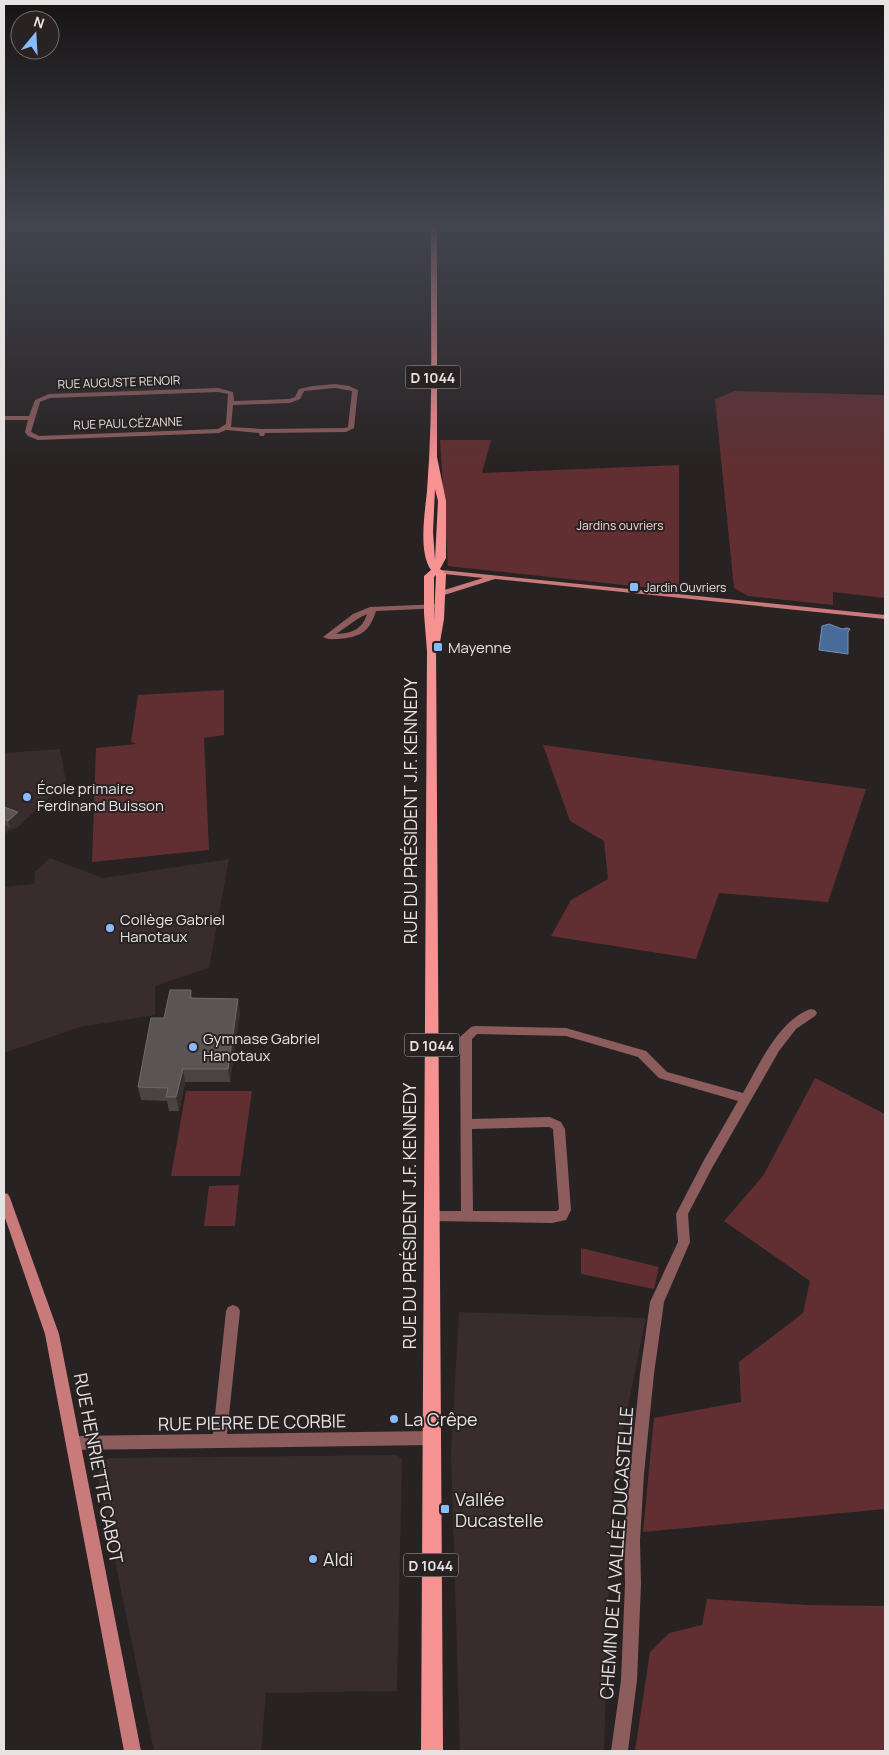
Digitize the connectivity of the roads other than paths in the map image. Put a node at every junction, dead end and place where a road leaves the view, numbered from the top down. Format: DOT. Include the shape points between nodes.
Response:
graph roads {
  1 [pos="434,305"];
  2 [pos="230,406"];
  3 [pos="4,418"];
  4 [pos="32,418"];
  5 [pos="226,428"];
  6 [pos="435,571"];
  7 [pos="499,576"];
  8 [pos="441,594"];
  9 [pos="429,606"];
  10 [pos="440,606"];
  11 [pos="372,609"];
  12 [pos="885,617"];
  13 [pos="432,651"];
  14 [pos="810,1013"];
  15 [pos="746,1100"];
  16 [pos="466,1124"];
  17 [pos="4,1198"];
  18 [pos="432,1216"];
  19 [pos="467,1216"];
  20 [pos="233,1311"];
  21 [pos="431,1438"];
  22 [pos="219,1441"];
  23 [pos="74,1444"];
  24 [pos="133,1751"];
  25 [pos="432,1751"];
  26 [pos="619,1751"];
  1 -- 6 [label="main road, RUE DU PRÉSIDENT J.F. KENNEDY / D 1044" via="433,457 442,501 441,558"];
  2 -- 4 [label="street, RUE AUGUSTE RENOIR" via="231,393 227,390 49,396 37,401"];
  2 -- 5 [label="street"];
  2 -- 5 [label="street" via="290,401 307,388 348,387 355,390 351,428 346,430 262,433"];
  3 -- 4 [label="street"];
  4 -- 5 [label="street, RUE PAUL CÉZANNE" via="28,432 38,438 219,431"];
  6 -- 7 [label="street"];
  6 -- 8 [label="main road, RUE DU PRÉSIDENT J.F. KENNEDY / D 1044" via="441,574"];
  6 -- 9 [label="main road, RUE DU PRÉSIDENT J.F. KENNEDY / D 1044" via="429,576"];
  7 -- 8 [label="street"];
  7 -- 12 [label="street"];
  8 -- 10 [label="main road, RUE DU PRÉSIDENT J.F. KENNEDY / D 1044"];
  9 -- 10 [label="street"];
  9 -- 11 [label="street"];
  9 -- 13 [label="main road, RUE DU PRÉSIDENT J.F. KENNEDY / D 1044"];
  10 -- 13 [label="main road, RUE DU PRÉSIDENT J.F. KENNEDY / D 1044"];
  11 -- 11 [label="street" via="365,630 328,637 356,616"];
  13 -- 18 [label="main road, RUE DU PRÉSIDENT J.F. KENNEDY / D 1044"];
  14 -- 15 [label="street, CHEMIN DE LA VALLÉE DUCASTELLE" via="792,1026 775,1048"];
  15 -- 16 [label="street" via="663,1076 642,1054 566,1032 475,1030 466,1037"];
  15 -- 26 [label="street, CHEMIN DE LA VALLÉE DUCASTELLE" via="682,1214 684,1242 657,1302 637,1474 629,1680"];
  16 -- 19 [label="street"];
  16 -- 19 [label="street" via="550,1122 556,1125 565,1210 561,1216 552,1218"];
  17 -- 23 [label="street, RUE HENRIETTE CABOT" via="52,1334"];
  18 -- 19 [label="street"];
  18 -- 21 [label="main road, RUE DU PRÉSIDENT J.F. KENNEDY / D 1044"];
  20 -- 22 [label="street"];
  21 -- 22 [label="street, RUE PIERRE DE CORBIE"];
  21 -- 25 [label="main road, RUE DU PRÉSIDENT J.F. KENNEDY / D 1044"];
  22 -- 23 [label="street, RUE PIERRE DE CORBIE"];
  23 -- 24 [label="street, RUE HENRIETTE CABOT"];
}
